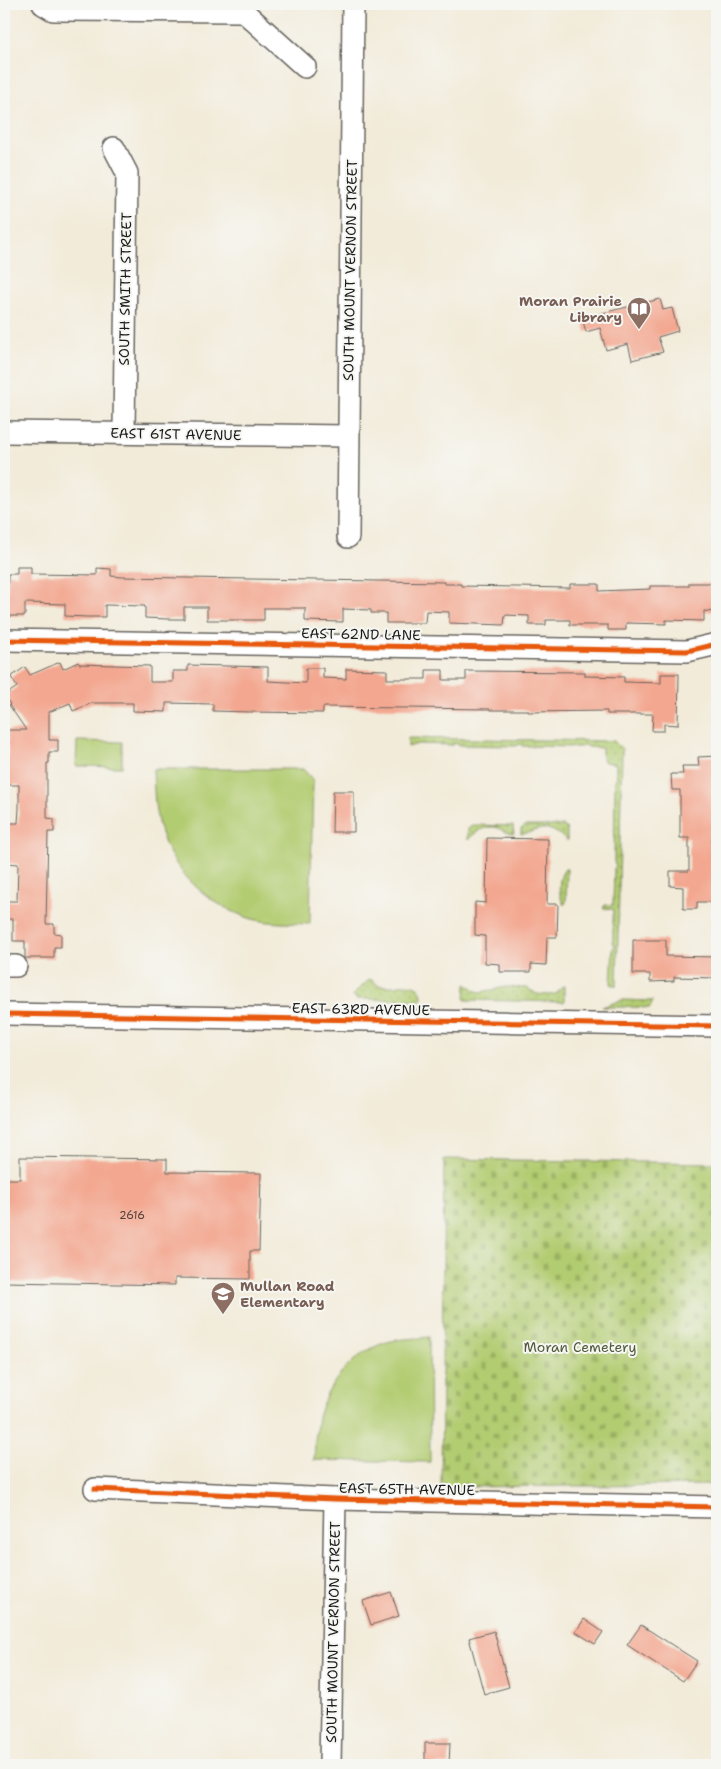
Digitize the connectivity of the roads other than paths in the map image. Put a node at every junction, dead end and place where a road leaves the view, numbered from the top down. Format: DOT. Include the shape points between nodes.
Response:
graph roads {
  1 [pos="43,4"];
  2 [pos="353,4"];
  3 [pos="243,7"];
  4 [pos="305,68"];
  5 [pos="114,148"];
  6 [pos="4,432"];
  7 [pos="124,433"];
  8 [pos="348,436"];
  9 [pos="348,537"];
  10 [pos="4,640"];
  11 [pos="717,644"];
  12 [pos="688,651"];
  13 [pos="717,660"];
  14 [pos="4,1014"];
  15 [pos="717,1026"];
  16 [pos="96,1489"];
  17 [pos="335,1499"];
  18 [pos="717,1507"];
  19 [pos="330,1765"];
  1 -- 3 [label="street" via="53,10"];
  2 -- 8 [label="street, SOUTH MOUNT VERNON STREET"];
  3 -- 4 [label="street"];
  5 -- 7 [label="street, SOUTH SMITH STREET" via="127,173"];
  6 -- 7 [label="street, EAST 61ST AVENUE"];
  7 -- 8 [label="street, EAST 61ST AVENUE"];
  8 -- 9 [label="street, SOUTH MOUNT VERNON STREET"];
  10 -- 12 [label="street, EAST 62ND LANE"];
  11 -- 12 [label="street, EAST 62ND LANE"];
  12 -- 13 [label="street, EAST 62ND LANE"];
  14 -- 15 [label="street, EAST 63RD AVENUE"];
  16 -- 17 [label="street, EAST 65TH AVENUE"];
  17 -- 18 [label="street, EAST 65TH AVENUE"];
  17 -- 19 [label="street, SOUTH MOUNT VERNON STREET"];
}
